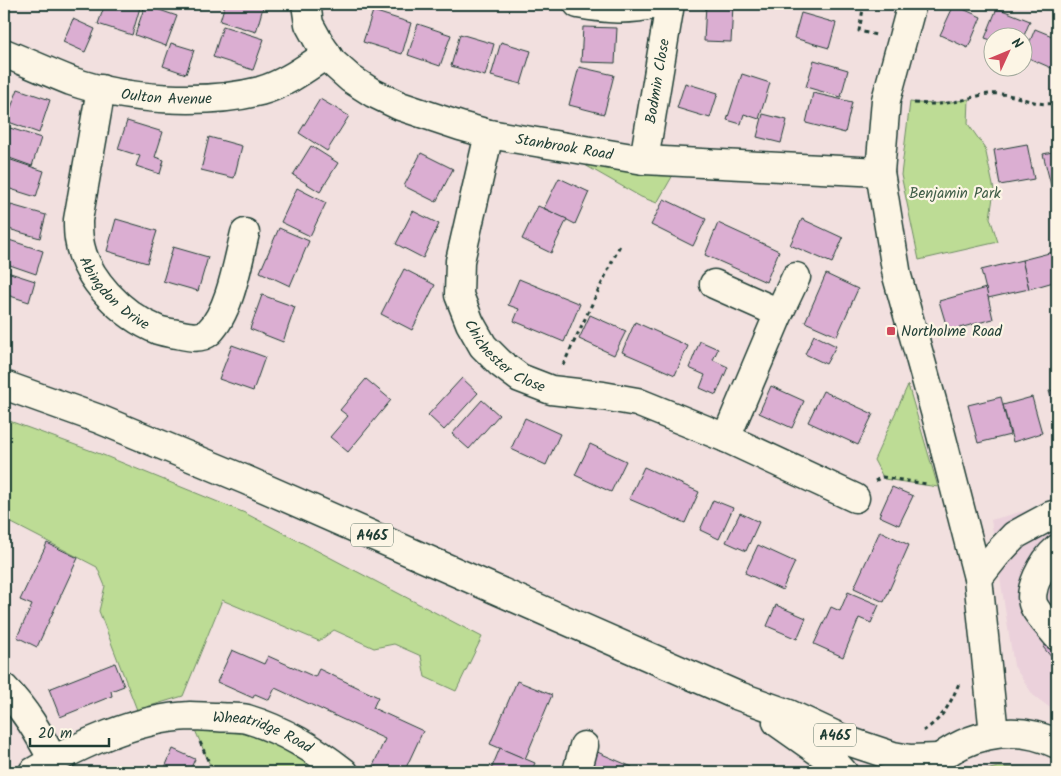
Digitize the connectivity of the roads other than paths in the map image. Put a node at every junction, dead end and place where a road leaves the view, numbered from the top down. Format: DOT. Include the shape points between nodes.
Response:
graph roads {
  1 [pos="306,4"];
  2 [pos="578,4"];
  3 [pos="656,4"];
  4 [pos="670,4"];
  5 [pos="912,4"];
  6 [pos="4,53"];
  7 [pos="327,54"];
  8 [pos="101,89"];
  9 [pos="489,134"];
  10 [pos="644,160"];
  11 [pos="880,172"];
  12 [pos="245,233"];
  13 [pos="796,277"];
  14 [pos="714,284"];
  15 [pos="779,314"];
  16 [pos="4,385"];
  17 [pos="726,438"];
  18 [pos="854,498"];
  19 [pos="1057,514"];
  20 [pos="1057,549"];
  21 [pos="978,578"];
  22 [pos="1057,636"];
  23 [pos="4,688"];
  24 [pos="736,695"];
  25 [pos="994,734"];
  26 [pos="1057,744"];
  27 [pos="584,746"];
  28 [pos="931,765"];
  29 [pos="43,766"];
  30 [pos="344,772"];
  31 [pos="577,772"];
  32 [pos="843,772"];
  1 -- 7 [label="main road, Stanbrook Road" via="309,24"];
  2 -- 3 [label="main road" via="608,9"];
  4 -- 10 [label="main road, Bodmin Close"];
  5 -- 11 [label="main road" via="886,100"];
  6 -- 8 [label="main road, Oulton Avenue" via="72,81"];
  7 -- 8 [label="main road, Oulton Avenue" via="295,76 261,90 221,98 172,98 119,94"];
  7 -- 9 [label="main road, Stanbrook Road" via="350,78 373,94"];
  8 -- 12 [label="main road, Abingdon Drive" via="78,220 83,254 103,290 118,305 158,330 194,338 208,333 230,296"];
  9 -- 10 [label="main road, Stanbrook Road"];
  9 -- 17 [label="main road, Chichester Close" via="460,261 459,295 483,346 520,378 551,390 637,402"];
  10 -- 11 [label="main road, Stanbrook Road"];
  11 -- 21 [label="main road" via="896,276"];
  13 -- 15 [label="main road"];
  14 -- 15 [label="main road"];
  15 -- 17 [label="main road"];
  16 -- 24 [label="main road, A465" via="99,418 237,476"];
  17 -- 18 [label="main road, Chichester Close"];
  19 -- 21 [label="main road" via="1015,535"];
  20 -- 22 [label="main road" via="1041,570 1031,592 1034,607"];
  21 -- 25 [label="main road"];
  23 -- 29 [label="main road" via="32,722"];
  24 -- 28 [label="main road, A465" via="789,714 845,740"];
  24 -- 32 [label="main road, A465" via="790,730"];
  25 -- 26 [label="main road" via="1032,735"];
  25 -- 28 [label="main road" via="964,742"];
  27 -- 31 [label="main road"];
  29 -- 30 [label="main road, Wheatridge Road" via="138,725 189,716 245,718 282,731"];
}
